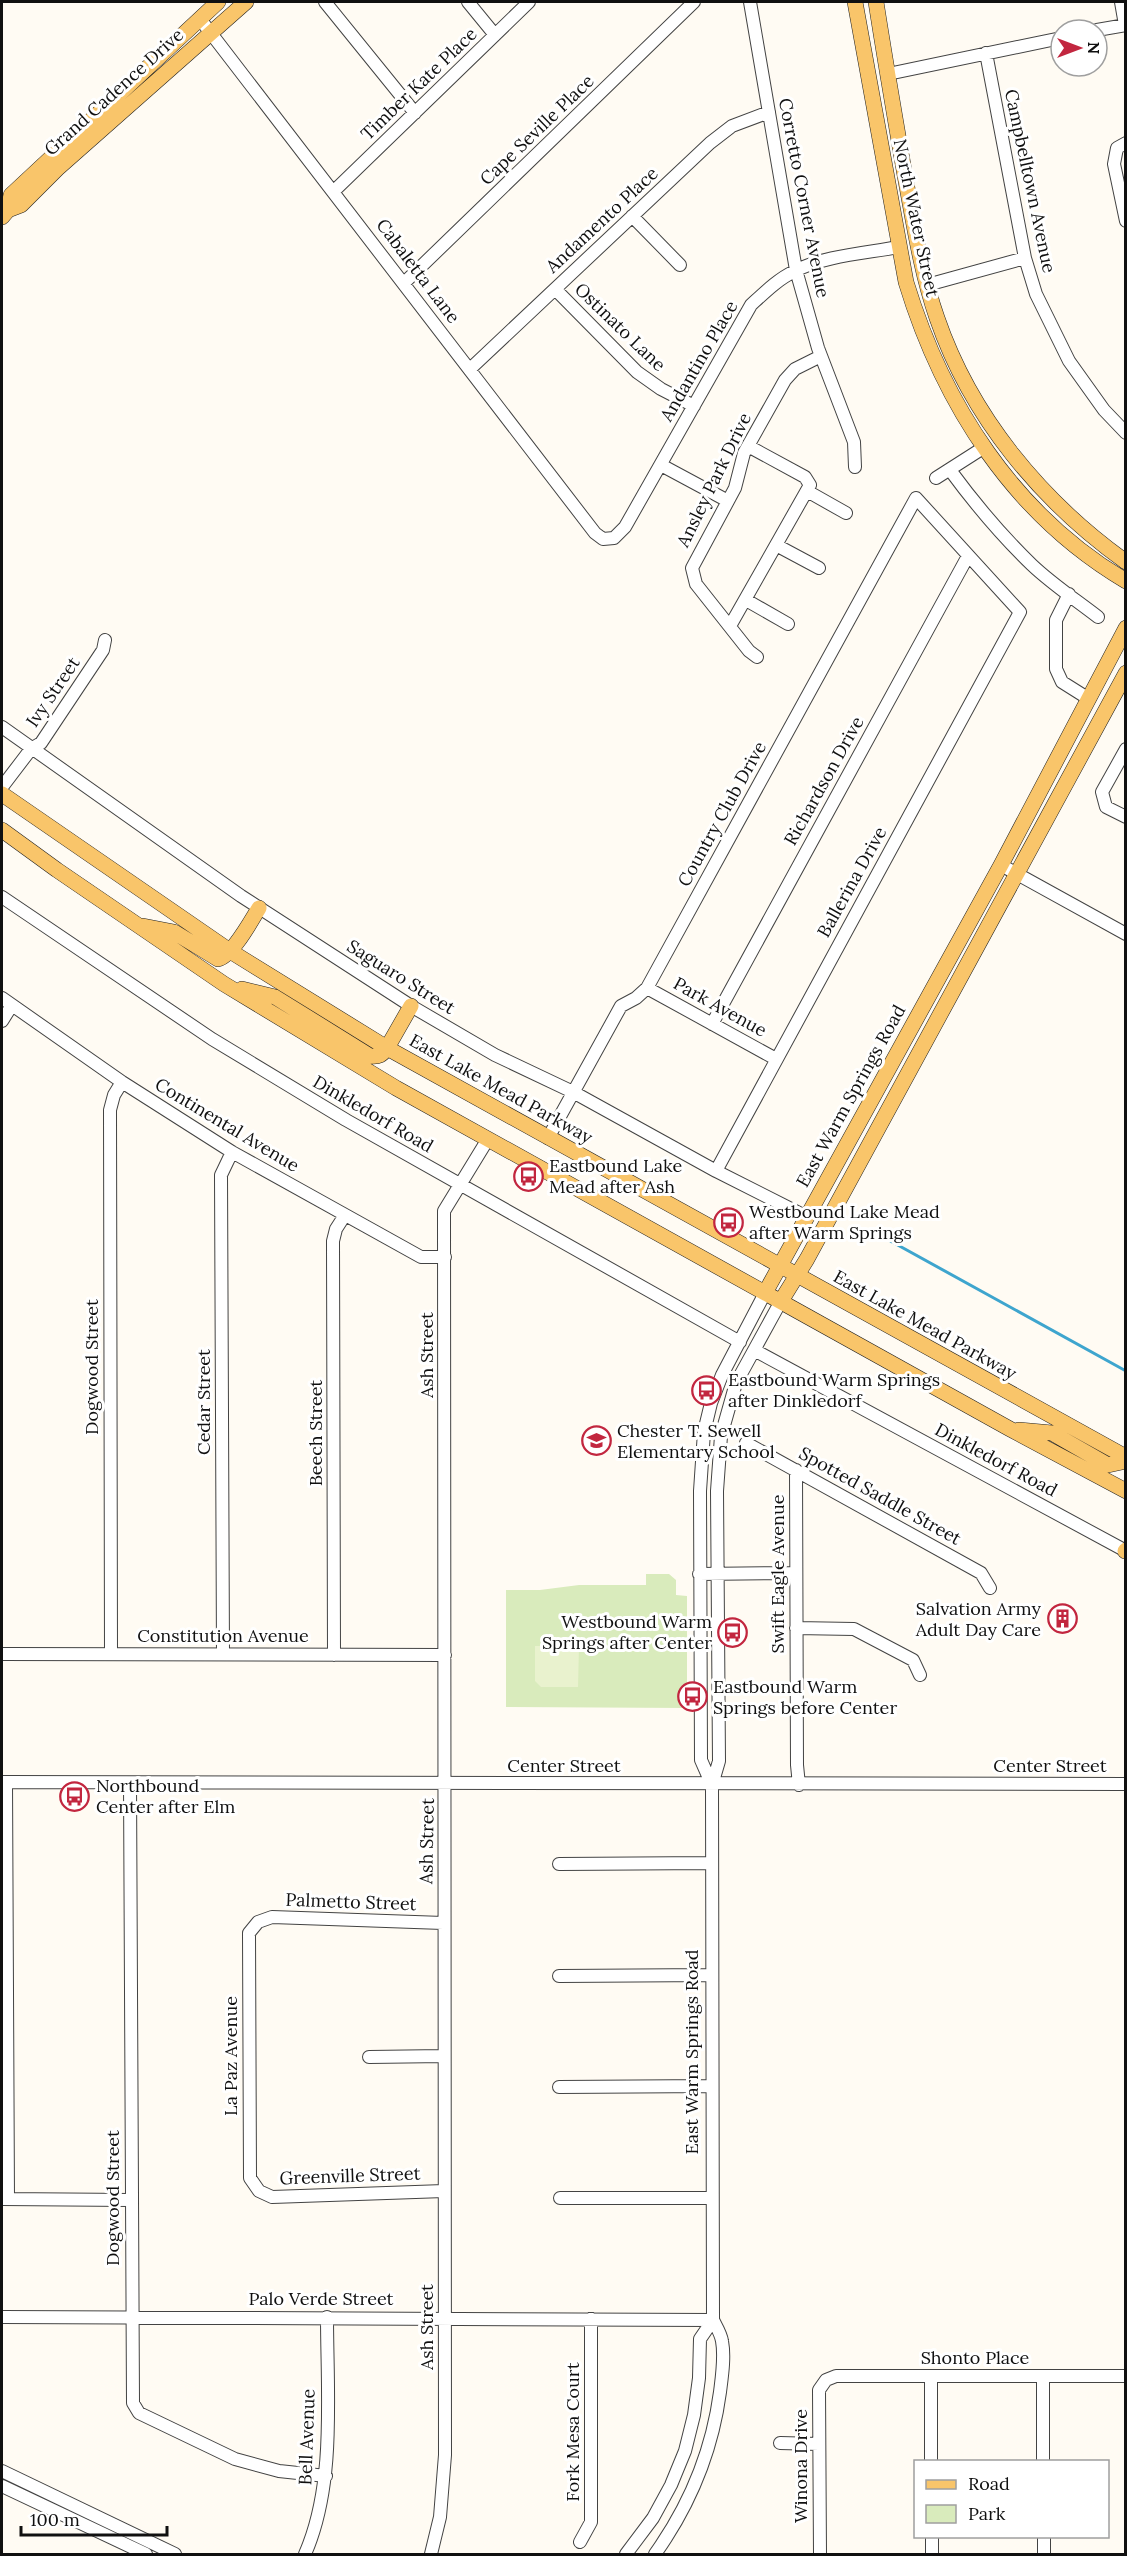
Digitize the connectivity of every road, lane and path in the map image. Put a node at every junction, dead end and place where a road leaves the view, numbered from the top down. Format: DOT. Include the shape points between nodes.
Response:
graph roads {
  1 [pos="218,2"];
  2 [pos="246,2"];
  3 [pos="325,2"];
  4 [pos="468,2"];
  5 [pos="529,2"];
  6 [pos="694,2"];
  7 [pos="750,2"];
  8 [pos="856,2"];
  9 [pos="876,2"];
  10 [pos="1121,2"];
  11 [pos="200,19"];
  12 [pos="1125,25"];
  13 [pos="1109,28"];
  14 [pos="211,32"];
  15 [pos="495,35"];
  16 [pos="1049,40"];
  17 [pos="986,53"];
  18 [pos="888,74"];
  19 [pos="769,112"];
  20 [pos="415,113"];
  21 [pos="1121,146"];
  22 [pos="334,192"];
  23 [pos="5,213"];
  24 [pos="632,216"];
  25 [pos="1125,221"];
  26 [pos="898,247"];
  27 [pos="1025,258"];
  28 [pos="680,265"];
  29 [pos="796,270"];
  30 [pos="405,283"];
  31 [pos="927,285"];
  32 [pos="555,289"];
  33 [pos="821,356"];
  34 [pos="470,369"];
  35 [pos="694,406"];
  36 [pos="1124,429"];
  37 [pos="748,446"];
  38 [pos="983,448"];
  39 [pos="661,465"];
  40 [pos="855,467"];
  41 [pos="950,470"];
  42 [pos="936,478"];
  43 [pos="807,491"];
  44 [pos="728,501"];
  45 [pos="846,513"];
  46 [pos="609,539"];
  47 [pos="776,545"];
  48 [pos="968,556"];
  49 [pos="1125,562"];
  50 [pos="819,568"];
  51 [pos="1125,581"];
  52 [pos="1069,594"];
  53 [pos="746,600"];
  54 [pos="1098,617"];
  55 [pos="788,624"];
  56 [pos="729,626"];
  57 [pos="1125,628"];
  58 [pos="105,640"];
  59 [pos="757,657"];
  60 [pos="1125,673"];
  61 [pos="1089,699"];
  62 [pos="2,727"];
  63 [pos="31,749"];
  64 [pos="1125,749"];
  65 [pos="2,788"];
  66 [pos="2,794"];
  67 [pos="1125,817"];
  68 [pos="2,830"];
  69 [pos="1001,865"];
  70 [pos="1017,874"];
  71 [pos="2,897"];
  72 [pos="259,908"];
  73 [pos="135,924"];
  74 [pos="1125,934"];
  75 [pos="230,951"];
  76 [pos="225,984"];
  77 [pos="647,988"];
  78 [pos="7,1001"];
  79 [pos="411,1006"];
  80 [pos="919,1014"];
  81 [pos="2,1021"];
  82 [pos="712,1024"];
  83 [pos="936,1024"];
  84 [pos="387,1048"];
  85 [pos="776,1059"];
  86 [pos="122,1082"];
  87 [pos="573,1092"];
  88 [pos="548,1138"];
  89 [pos="488,1139"];
  90 [pos="232,1152"];
  91 [pos="716,1171"];
  92 [pos="459,1185"];
  93 [pos="345,1215"];
  94 [pos="807,1218"];
  95 [pos="445,1257"];
  96 [pos="780,1267"];
  97 [pos="797,1276"];
  98 [pos="765,1293"];
  99 [pos="781,1302"];
  100 [pos="740,1342"];
  101 [pos="754,1350"];
  102 [pos="1010,1429"];
  103 [pos="746,1443"];
  104 [pos="1125,1459"];
  105 [pos="796,1470"];
  106 [pos="1125,1491"];
  107 [pos="1125,1551"];
  108 [pos="796,1573"];
  109 [pos="699,1574"];
  110 [pos="718,1574"];
  111 [pos="990,1588"];
  112 [pos="796,1628"];
  113 [pos="2,1654"];
  114 [pos="111,1654"];
  115 [pos="223,1654"];
  116 [pos="334,1655"];
  117 [pos="445,1655"];
  118 [pos="920,1675"];
  119 [pos="4,1782"];
  120 [pos="130,1783"];
  121 [pos="446,1784"];
  122 [pos="1125,1784"];
  123 [pos="712,1785"];
  124 [pos="799,1785"];
  125 [pos="712,1863"];
  126 [pos="559,1864"];
  127 [pos="258,1922"];
  128 [pos="443,1923"];
  129 [pos="712,1975"];
  130 [pos="559,1976"];
  131 [pos="369,2056"];
  132 [pos="444,2056"];
  133 [pos="712,2086"];
  134 [pos="559,2087"];
  135 [pos="259,2191"];
  136 [pos="444,2191"];
  137 [pos="560,2198"];
  138 [pos="712,2198"];
  139 [pos="4,2199"];
  140 [pos="131,2200"];
  141 [pos="131,2316"];
  142 [pos="2,2317"];
  143 [pos="327,2317"];
  144 [pos="446,2318"];
  145 [pos="591,2319"];
  146 [pos="712,2320"];
  147 [pos="931,2376"];
  148 [pos="1043,2376"];
  149 [pos="1125,2376"];
  150 [pos="826,2380"];
  151 [pos="780,2443"];
  152 [pos="819,2445"];
  153 [pos="932,2460"];
  154 [pos="1043,2460"];
  155 [pos="2,2471"];
  156 [pos="326,2476"];
  157 [pos="2,2486"];
  158 [pos="932,2538"];
  159 [pos="1044,2538"];
  160 [pos="580,2542"];
  161 [pos="146,2554"];
  162 [pos="175,2554"];
  163 [pos="305,2554"];
  164 [pos="431,2554"];
  165 [pos="626,2554"];
  166 [pos="655,2554"];
  167 [pos="820,2554"];
  168 [pos="932,2554"];
  169 [pos="1044,2554"];
  1 -- 11 [label="main road, Grand Cadence Drive"];
  2 -- 14 [label="main road, Grand Cadence Drive"];
  3 -- 20 [label="street"];
  4 -- 15 [label="street"];
  5 -- 15 [label="street, Timber Kate Place"];
  6 -- 30 [label="street, Cape Seville Place"];
  7 -- 19 [label="street, Corretto Corner Avenue"];
  8 -- 18 [label="main road" via="865,18 874,56"];
  8 -- 26 [label="main road, North Water Street"];
  9 -- 18 [label="main road, North Water Street"];
  10 -- 12 [label="street"];
  11 -- 14 [label="street, Cabaletta Lane"];
  11 -- 23 [label="main road, Grand Cadence Drive" via="11,195"];
  12 -- 13 [label="street"];
  14 -- 22 [label="street, Cabaletta Lane"];
  14 -- 23 [label="main road, Grand Cadence Drive" via="21,205"];
  15 -- 20 [label="street, Timber Kate Place"];
  16 -- 17 [label="street"];
  17 -- 18 [label="street"];
  17 -- 27 [label="street, Campbelltown Avenue"];
  18 -- 31 [label="main road, North Water Street"];
  19 -- 24 [label="street, Andamento Place" via="720,134"];
  19 -- 29 [label="street, Corretto Corner Avenue"];
  20 -- 22 [label="street, Timber Kate Place"];
  21 -- 25 [label="street" via="1114,154 1114,164"];
  22 -- 30 [label="street, Cabaletta Lane"];
  24 -- 28 [label="street"];
  24 -- 32 [label="street, Andamento Place"];
  26 -- 29 [label="street, Andantino Place"];
  26 -- 38 [label="main road, North Water Street" via="929,350"];
  27 -- 31 [label="street"];
  27 -- 36 [label="street, Campbelltown Avenue" via="1043,311 1069,361 1098,402"];
  29 -- 33 [label="street, Corretto Corner Avenue"];
  29 -- 35 [label="street, Andantino Place" via="751,304"];
  30 -- 34 [label="street, Cabaletta Lane"];
  31 -- 49 [label="main road, North Water Street" via="959,371 1007,448 1053,502"];
  32 -- 34 [label="street, Andamento Place"];
  32 -- 35 [label="street, Ostinato Lane" via="637,372"];
  33 -- 37 [label="street, Ansley Park Drive" via="790,373"];
  33 -- 40 [label="street, Corretto Corner Avenue" via="854,442"];
  34 -- 46 [label="street, Cabaletta Lane" via="595,533"];
  35 -- 39 [label="street, Andantino Place"];
  37 -- 43 [label="street" via="805,477 810,482"];
  37 -- 44 [label="street, Ansley Park Drive"];
  38 -- 41 [label="street"];
  38 -- 51 [label="main road, North Water Street" via="1011,484 1059,531"];
  39 -- 44 [label="street"];
  39 -- 46 [label="street, Andantino Place" via="625,527"];
  41 -- 42 [label="street"];
  41 -- 52 [label="street" via="1006,538"];
  43 -- 45 [label="street"];
  43 -- 47 [label="street"];
  44 -- 56 [label="street, Ansley Park Drive" via="693,564 692,573 696,584"];
  47 -- 50 [label="street"];
  47 -- 53 [label="street"];
  48 -- 77 [label="street, Country Club Drive" via="916,498"];
  48 -- 82 [label="street, Richardson Drive"];
  48 -- 85 [label="street, Ballerina Drive" via="1020,612"];
  52 -- 54 [label="street"];
  52 -- 61 [label="street" via="1056,620 1056,669 1062,682"];
  53 -- 55 [label="street"];
  53 -- 56 [label="street"];
  56 -- 59 [label="street, Ansley Park Drive"];
  57 -- 61 [label="main road, East Warm Springs Road"];
  58 -- 63 [label="street, Ivy Street" via="103,650 77,690 41,742"];
  60 -- 70 [label="main road, East Warm Springs Road"];
  61 -- 69 [label="main road, East Warm Springs Road"];
  62 -- 63 [label="street, Saguaro Street"];
  63 -- 65 [label="street, Ivy Street"];
  63 -- 72 [label="street, Saguaro Street"];
  64 -- 67 [label="street" via="1101,792 1106,807"];
  66 -- 75 [label="main road, East Lake Mead Parkway"];
  68 -- 73 [label="main road"];
  69 -- 70 [label="street"];
  69 -- 80 [label="main road, East Warm Springs Road"];
  70 -- 74 [label="street"];
  70 -- 83 [label="main road, East Warm Springs Road"];
  71 -- 92 [label="street, Dinkledorf Road" via="212,1039"];
  72 -- 75 [label="main road"];
  72 -- 79 [label="street, Saguaro Street"];
  73 -- 75 [label="main road" via="174,932 218,959"];
  73 -- 76 [label="main road"];
  75 -- 84 [label="main road, East Lake Mead Parkway"];
  76 -- 84 [label="main road" via="275,997 370,1056 382,1054"];
  76 -- 89 [label="main road"];
  77 -- 82 [label="street, Park Avenue"];
  77 -- 87 [label="street, Country Club Drive" via="621,1006"];
  78 -- 81 [label="street"];
  78 -- 86 [label="street, Continental Avenue"];
  79 -- 84 [label="main road"];
  79 -- 87 [label="street, Saguaro Street" via="495,1055"];
  80 -- 83 [label="main road"];
  80 -- 94 [label="main road, East Warm Springs Road"];
  82 -- 85 [label="street, Park Avenue"];
  83 -- 97 [label="main road, East Warm Springs Road"];
  84 -- 88 [label="main road, East Lake Mead Parkway"];
  85 -- 91 [label="street, Ballerina Drive"];
  86 -- 90 [label="street, Continental Avenue"];
  86 -- 114 [label="street, Dogwood Street" via="110,1110"];
  87 -- 88 [label="street, Country Club Drive"];
  87 -- 91 [label="street, Saguaro Street"];
  88 -- 96 [label="main road, East Lake Mead Parkway"];
  89 -- 92 [label="street, Ash Street"];
  89 -- 98 [label="main road"];
  90 -- 93 [label="street, Continental Avenue"];
  90 -- 115 [label="street, Cedar Street" via="221,1175"];
  91 -- 94 [label="street, Saguaro Street"];
  92 -- 95 [label="street, Ash Street" via="444,1211"];
  92 -- 100 [label="street, Dinkledorf Road"];
  93 -- 95 [label="street, Continental Avenue" via="421,1257"];
  93 -- 116 [label="street, Beech Street" via="333,1241"];
  94 -- 96 [label="main road, East Warm Springs Road"];
  95 -- 117 [label="street, Ash Street"];
  96 -- 97 [label="main road, East Lake Mead Parkway"];
  96 -- 98 [label="main road, East Warm Springs Road"];
  97 -- 99 [label="main road, East Warm Springs Road"];
  97 -- 104 [label="main road, East Lake Mead Parkway"];
  98 -- 99 [label="main road"];
  98 -- 100 [label="street, East Warm Springs Road"];
  99 -- 101 [label="street, East Warm Springs Road"];
  99 -- 102 [label="main road"];
  100 -- 109 [label="street, East Warm Springs Road" via="722,1375 704,1432"];
  101 -- 107 [label="street, Dinkledorf Road"];
  101 -- 110 [label="street, East Warm Springs Road" via="736,1383 722,1436"];
  102 -- 104 [label="main road" via="1052,1433 1108,1465"];
  102 -- 106 [label="main road"];
  103 -- 105 [label="street, Spotted Saddle Street"];
  105 -- 108 [label="street, Swift Eagle Avenue"];
  105 -- 111 [label="street, Spotted Saddle Street" via="981,1573"];
  108 -- 110 [label="street"];
  108 -- 112 [label="street, Swift Eagle Avenue"];
  109 -- 110 [label="street"];
  109 -- 123 [label="street, East Warm Springs Road" via="700,1760"];
  110 -- 123 [label="street, East Warm Springs Road" via="719,1761"];
  112 -- 118 [label="street" via="854,1629 913,1660"];
  112 -- 124 [label="street, Swift Eagle Avenue"];
  113 -- 114 [label="street, Constitution Avenue"];
  114 -- 115 [label="street, Constitution Avenue"];
  115 -- 116 [label="street, Constitution Avenue"];
  116 -- 117 [label="street, Constitution Avenue"];
  117 -- 121 [label="street, Ash Street"];
  119 -- 120 [label="street, Center Street"];
  119 -- 139 [label="street"];
  120 -- 121 [label="street, Center Street"];
  120 -- 140 [label="street, Dogwood Street"];
  121 -- 123 [label="street, Center Street"];
  121 -- 128 [label="street, Ash Street"];
  122 -- 124 [label="street, Center Street"];
  123 -- 124 [label="street, Center Street"];
  123 -- 125 [label="street, East Warm Springs Road"];
  125 -- 126 [label="street"];
  125 -- 129 [label="street, East Warm Springs Road"];
  127 -- 128 [label="street, Palmetto Street" via="272,1917"];
  127 -- 135 [label="street, La Paz Avenue" via="249,1933 250,2178"];
  128 -- 132 [label="street, Ash Street"];
  129 -- 130 [label="street"];
  129 -- 133 [label="street, East Warm Springs Road"];
  131 -- 132 [label="street"];
  132 -- 136 [label="street, Ash Street"];
  133 -- 134 [label="street"];
  133 -- 138 [label="street, East Warm Springs Road"];
  135 -- 136 [label="street, Greenville Street" via="272,2197"];
  136 -- 144 [label="street, Ash Street"];
  137 -- 138 [label="street"];
  138 -- 146 [label="street, East Warm Springs Road"];
  139 -- 140 [label="street"];
  140 -- 141 [label="street, Dogwood Street"];
  141 -- 142 [label="street, Palo Verde Street"];
  141 -- 143 [label="street, Palo Verde Street"];
  141 -- 156 [label="street, Dogwood Street" via="133,2403 139,2413 235,2459"];
  143 -- 144 [label="street, Palo Verde Street"];
  143 -- 156 [label="street, Bell Avenue"];
  144 -- 145 [label="street, Palo Verde Street"];
  144 -- 164 [label="street, Ash Street" via="446,2455 440,2517"];
  145 -- 146 [label="street, Palo Verde Street"];
  145 -- 160 [label="street, Fork Mesa Court" via="591,2522"];
  146 -- 165 [label="street, East Warm Springs Road" via="700,2339 699,2378 685,2451 653,2518"];
  146 -- 166 [label="street, East Warm Springs Road" via="722,2339 717,2419 692,2495"];
  147 -- 148 [label="street, Shonto Place"];
  147 -- 150 [label="street, Shonto Place" via="836,2376"];
  147 -- 153 [label="street"];
  148 -- 149 [label="street, Shonto Place"];
  148 -- 154 [label="street"];
  150 -- 152 [label="street, Winona Drive" via="819,2390"];
  151 -- 152 [label="street"];
  152 -- 167 [label="street, Winona Drive"];
  155 -- 162 [label="street"];
  156 -- 163 [label="street, Bell Avenue" via="313,2537"];
  157 -- 161 [label="street"];
  158 -- 168 [label="street"];
  159 -- 169 [label="street"];
}
